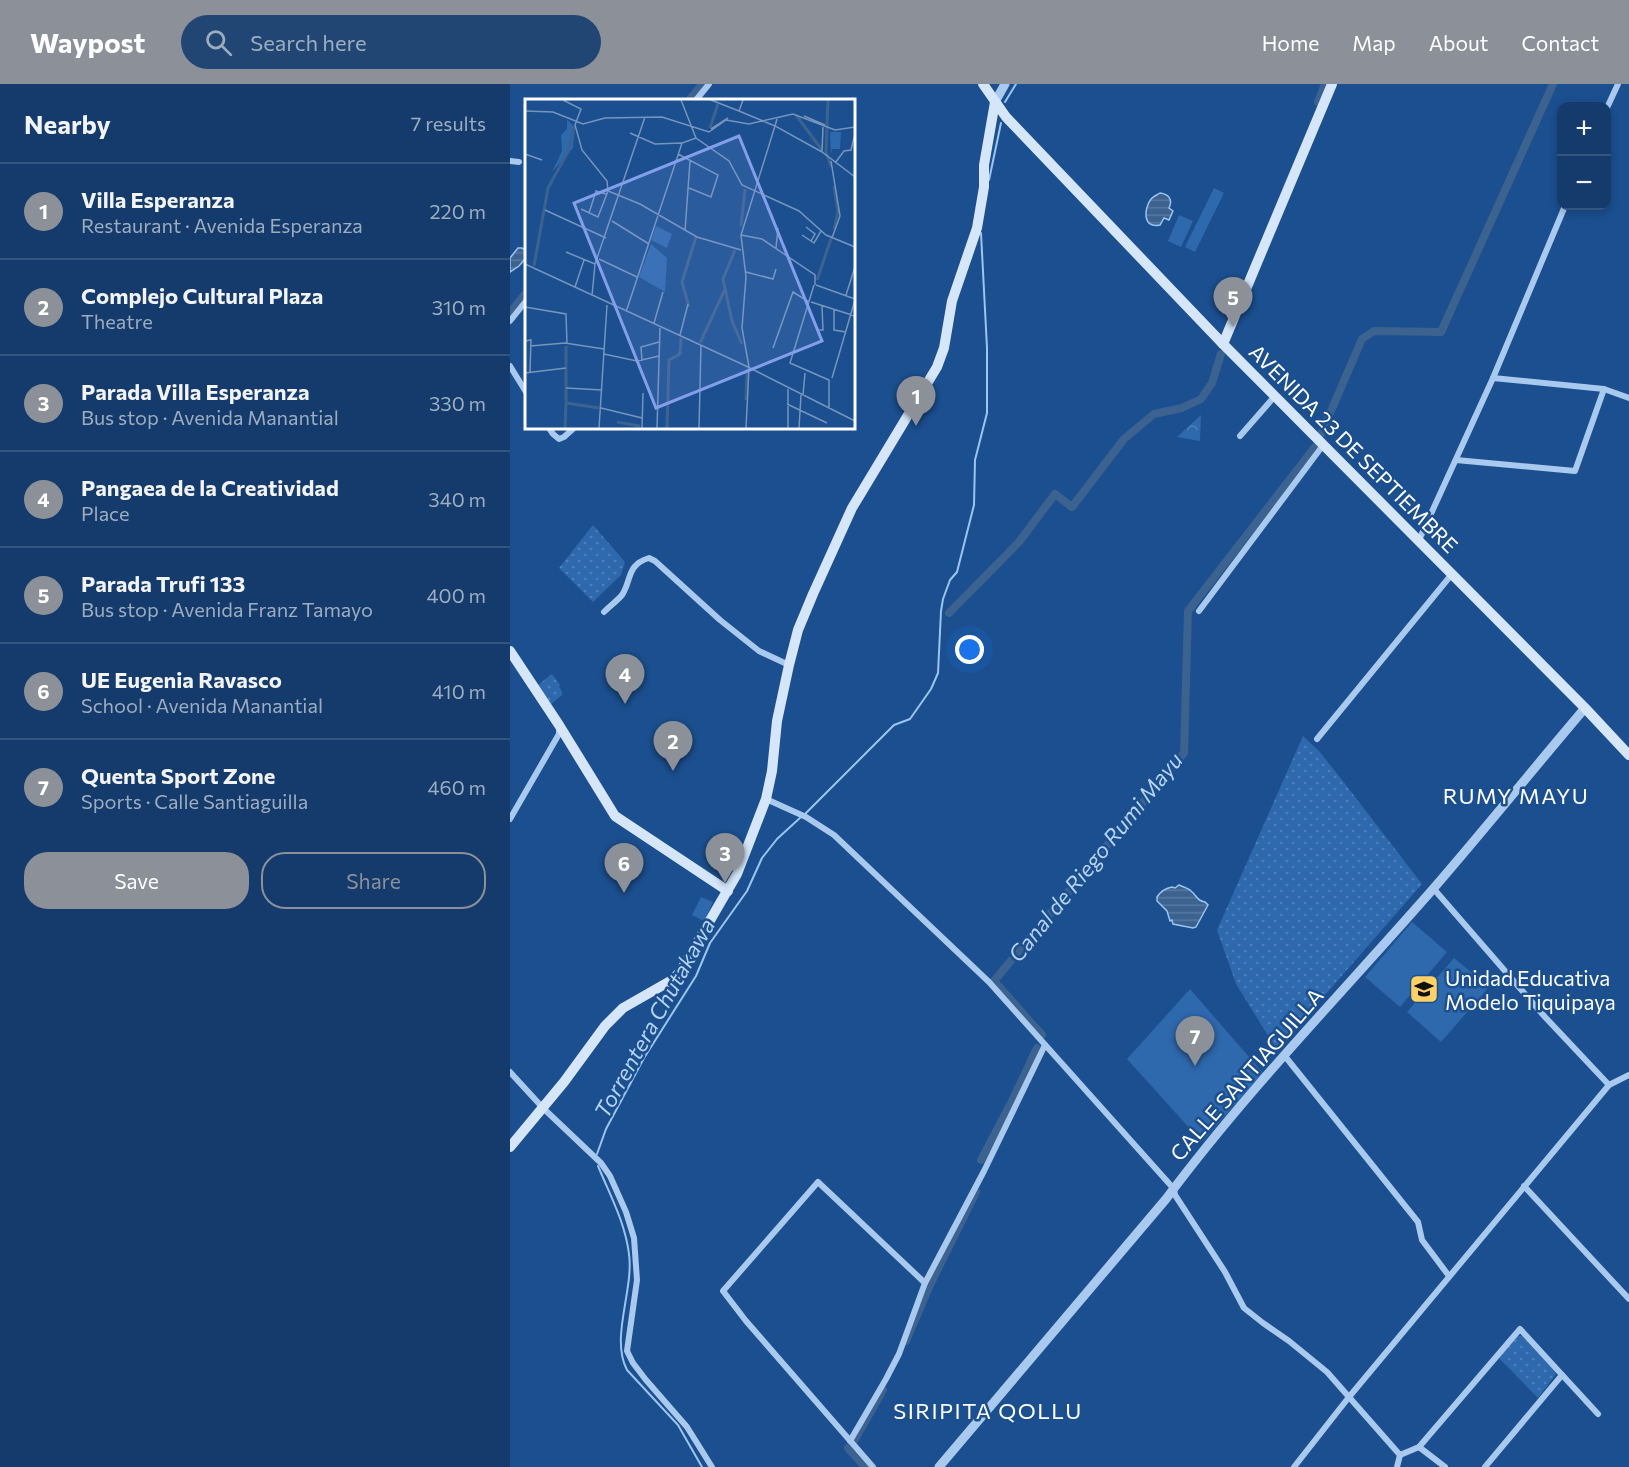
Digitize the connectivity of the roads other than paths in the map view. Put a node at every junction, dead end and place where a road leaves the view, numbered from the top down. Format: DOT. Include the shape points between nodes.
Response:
graph roads {
  1 [pos="709,84"];
  2 [pos="983,84"];
  3 [pos="1005,84"];
  4 [pos="1332,84"];
  5 [pos="1618,84"];
  6 [pos="697,99"];
  7 [pos="1610,102"];
  8 [pos="1000,109"];
  9 [pos="510,161"];
  10 [pos="519,162"];
  11 [pos="1563,210"];
  12 [pos="525,302"];
  13 [pos="510,321"];
  14 [pos="1223,344"];
  15 [pos="510,366"];
  16 [pos="1493,378"];
  17 [pos="1604,389"];
  18 [pos="525,390"];
  19 [pos="1276,395"];
  20 [pos="1629,398"];
  21 [pos="550,429"];
  22 [pos="573,429"];
  23 [pos="1240,436"];
  24 [pos="1324,444"];
  25 [pos="1456,460"];
  26 [pos="1419,540"];
  27 [pos="1452,574"];
  28 [pos="1199,611"];
  29 [pos="604,612"];
  30 [pos="510,651"];
  31 [pos="789,664"];
  32 [pos="1585,708"];
  33 [pos="559,725"];
  34 [pos="1317,739"];
  35 [pos="1629,755"];
  36 [pos="766,799"];
  37 [pos="510,819"];
  38 [pos="1433,888"];
  39 [pos="728,891"];
  40 [pos="1045,1045"];
  41 [pos="1284,1055"];
  42 [pos="510,1072"];
  43 [pos="1629,1075"];
  44 [pos="1609,1085"];
  45 [pos="543,1108"];
  46 [pos="510,1147"];
  47 [pos="1524,1186"];
  48 [pos="1174,1189"];
  49 [pos="1449,1276"];
  50 [pos="925,1283"];
  51 [pos="1629,1299"];
  52 [pos="1562,1375"];
  53 [pos="1349,1397"];
  54 [pos="1598,1414"];
  55 [pos="850,1441"];
  56 [pos="1419,1447"];
  57 [pos="1400,1455"];
  58 [pos="712,1467"];
  59 [pos="873,1467"];
  60 [pos="939,1467"];
  61 [pos="1294,1467"];
  62 [pos="1397,1467"];
  63 [pos="1445,1467"];
  64 [pos="1485,1467"];
  1 -- 6 [label="street"];
  2 -- 8 [label="main road, AVENIDA 23 DE SEPTIEMBRE"];
  3 -- 8 [label="street"];
  4 -- 14 [label="main road"];
  5 -- 7 [label="street"];
  8 -- 14 [label="main road, AVENIDA 23 DE SEPTIEMBRE"];
  8 -- 31 [label="main road" via="984,165 977,228 952,301 938,367 852,508 798,630"];
  9 -- 10 [label="street"];
  11 -- 16 [label="street"];
  12 -- 13 [label="street"];
  14 -- 19 [label="main road, AVENIDA 23 DE SEPTIEMBRE"];
  15 -- 18 [label="street"];
  16 -- 17 [label="street"];
  16 -- 25 [label="street"];
  17 -- 20 [label="street"];
  17 -- 25 [label="street" via="1575,471"];
  19 -- 23 [label="street"];
  19 -- 24 [label="main road, AVENIDA 23 DE SEPTIEMBRE"];
  21 -- 22 [label="street" via="560,439"];
  24 -- 26 [label="main road, AVENIDA 23 DE SEPTIEMBRE"];
  24 -- 28 [label="street"];
  25 -- 26 [label="street"];
  26 -- 27 [label="main road, AVENIDA 23 DE SEPTIEMBRE"];
  27 -- 32 [label="main road, AVENIDA 23 DE SEPTIEMBRE"];
  27 -- 34 [label="street"];
  29 -- 31 [label="street" via="622,594 630,572 649,558 759,651"];
  30 -- 33 [label="main road"];
  31 -- 36 [label="main road"];
  32 -- 35 [label="main road, AVENIDA 23 DE SEPTIEMBRE"];
  32 -- 38 [label="street, CALLE SANTIAGUILLA"];
  33 -- 37 [label="street" via="559,734"];
  33 -- 39 [label="main road" via="615,816"];
  36 -- 39 [label="main road"];
  36 -- 40 [label="street" via="834,835 989,982"];
  38 -- 41 [label="street, CALLE SANTIAGUILLA"];
  38 -- 44 [label="street"];
  39 -- 45 [label="main road" via="680,972 623,1008"];
  40 -- 48 [label="street"];
  40 -- 50 [label="street"];
  41 -- 48 [label="street, CALLE SANTIAGUILLA" via="1230,1116"];
  41 -- 49 [label="street" via="1418,1222 1422,1240"];
  42 -- 45 [label="street"];
  43 -- 44 [label="street"];
  44 -- 47 [label="street"];
  45 -- 46 [label="main road"];
  45 -- 58 [label="street" via="610,1176 634,1238 636,1280 627,1351 633,1364 687,1427"];
  47 -- 49 [label="street"];
  47 -- 51 [label="street"];
  48 -- 53 [label="street" via="1244,1308 1327,1372"];
  48 -- 60 [label="street, CALLE SANTIAGUILLA"];
  49 -- 53 [label="street"];
  50 -- 55 [label="street" via="899,1354"];
  50 -- 55 [label="street" via="818,1182 723,1291"];
  52 -- 54 [label="street"];
  52 -- 56 [label="street" via="1520,1329"];
  52 -- 64 [label="street"];
  53 -- 57 [label="street"];
  53 -- 61 [label="street"];
  55 -- 59 [label="street"];
  56 -- 57 [label="street"];
  56 -- 63 [label="street"];
  57 -- 62 [label="street"];
}
